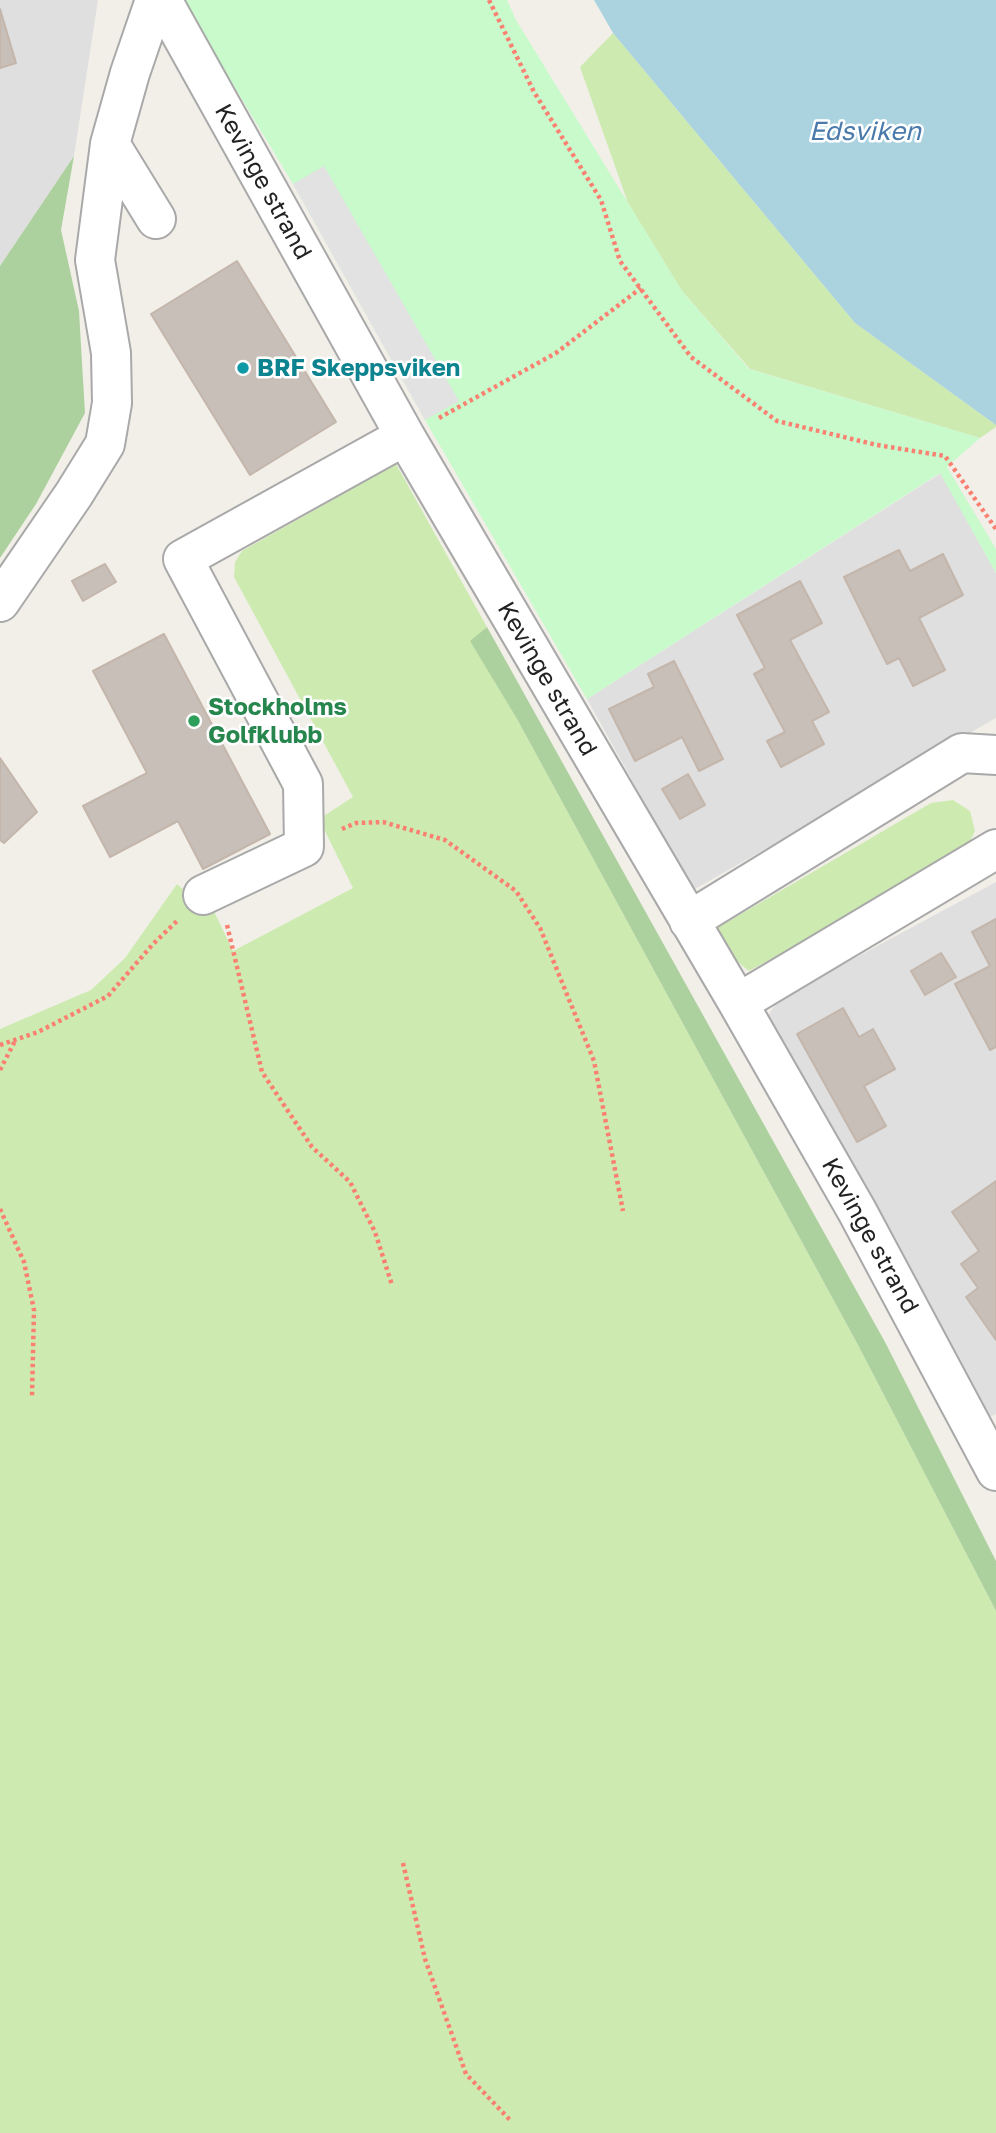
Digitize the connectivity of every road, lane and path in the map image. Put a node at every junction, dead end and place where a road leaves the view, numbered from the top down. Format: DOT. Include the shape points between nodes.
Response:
graph roads {
  1 [pos="155,0"];
  2 [pos="162,0"];
  3 [pos="489,0"];
  4 [pos="110,144"];
  5 [pos="156,219"];
  6 [pos="640,288"];
  7 [pos="405,436"];
  8 [pos="996,529"];
  9 [pos="0,602"];
  10 [pos="996,755"];
  11 [pos="304,847"];
  12 [pos="996,849"];
  13 [pos="211,892"];
  14 [pos="689,921"];
  15 [pos="738,1003"];
  16 [pos="16,1039"];
  17 [pos="0,1045"];
  18 [pos="0,1070"];
  19 [pos="0,1209"];
  20 [pos="623,1211"];
  21 [pos="392,1285"];
  22 [pos="32,1396"];
  23 [pos="996,1471"];
  24 [pos="403,1863"];
  25 [pos="510,2120"];
  1 -- 4 [label="street"];
  2 -- 7 [label="street, Kevinge strand"];
  3 -- 6 [label="path" via="534,92 601,200 621,261"];
  4 -- 5 [label="street"];
  4 -- 9 [label="street" via="95,260 111,354 112,403 105,444"];
  6 -- 7 [label="path" via="556,353"];
  6 -- 8 [label="path" via="691,357 778,421 945,456"];
  7 -- 11 [label="street" via="183,559 303,784"];
  7 -- 14 [label="street, Kevinge strand"];
  10 -- 14 [label="street" via="962,753"];
  11 -- 13 [label="street"];
  11 -- 20 [label="path" via="356,823 383,822 445,840 516,891 540,928 593,1061"];
  12 -- 15 [label="street"];
  13 -- 16 [label="path" via="153,944 108,996"];
  13 -- 21 [label="path" via="262,1073 312,1147 350,1182 375,1232"];
  14 -- 15 [label="street, Kevinge strand"];
  15 -- 23 [label="street, Kevinge strand" via="858,1211"];
  16 -- 17 [label="path"];
  16 -- 18 [label="path"];
  19 -- 22 [label="path" via="24,1262 34,1310"];
  24 -- 25 [label="path" via="425,1959 466,2074"];
}
